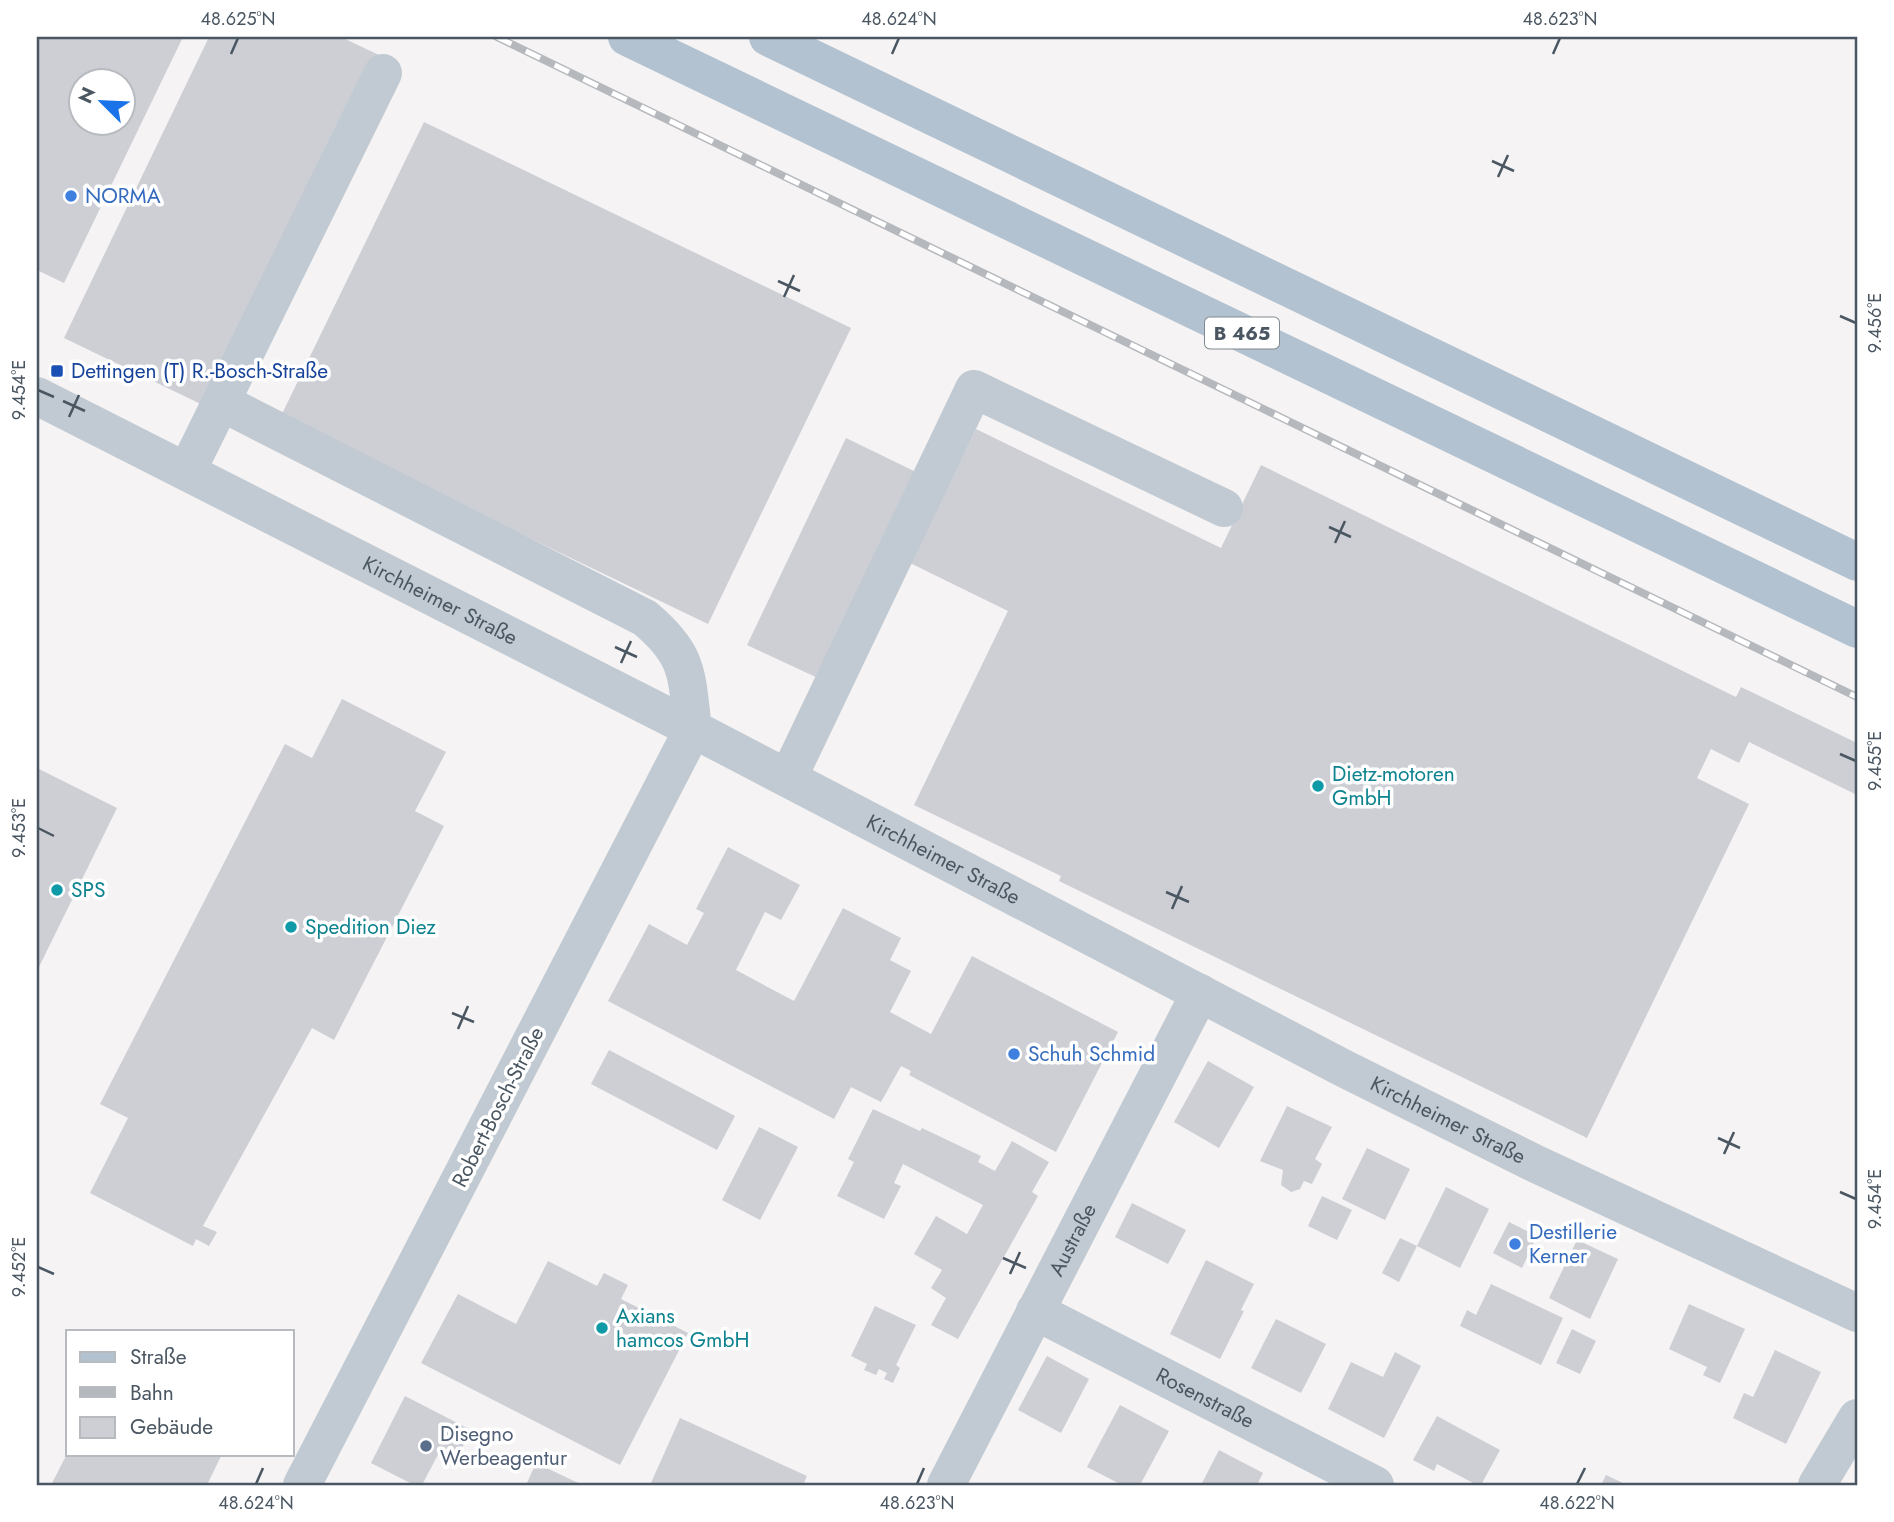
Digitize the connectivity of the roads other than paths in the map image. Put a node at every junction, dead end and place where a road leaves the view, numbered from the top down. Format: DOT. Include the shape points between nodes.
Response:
graph roads {
  1 [pos="627,37"];
  2 [pos="768,37"];
  3 [pos="383,73"];
  4 [pos="37,396"];
  5 [pos="221,402"];
  6 [pos="187,471"];
  7 [pos="1224,508"];
  8 [pos="1857,562"];
  9 [pos="1857,629"];
  10 [pos="693,729"];
  11 [pos="788,778"];
  12 [pos="1200,993"];
  13 [pos="1035,1311"];
  14 [pos="1857,1313"];
  15 [pos="1857,1418"];
  16 [pos="302,1485"];
  17 [pos="946,1485"];
  18 [pos="1375,1485"];
  19 [pos="1817,1485"];
  1 -- 9 [label="main road, B 465"];
  2 -- 8 [label="main road, B 465"];
  3 -- 5 [label="street"];
  4 -- 6 [label="street, Kirchheimer Straße"];
  5 -- 6 [label="street"];
  5 -- 10 [label="street" via="645,618 668,637 685,666"];
  6 -- 10 [label="street, Kirchheimer Straße"];
  7 -- 11 [label="street" via="974,389"];
  10 -- 11 [label="street, Kirchheimer Straße"];
  10 -- 16 [label="street, Robert-Bosch-Straße"];
  11 -- 12 [label="street, Kirchheimer Straße"];
  12 -- 13 [label="street, Austraße"];
  12 -- 14 [label="street, Kirchheimer Straße" via="1536,1164"];
  13 -- 17 [label="street, Austraße"];
  13 -- 18 [label="street, Rosenstraße"];
  15 -- 19 [label="street"];
}
